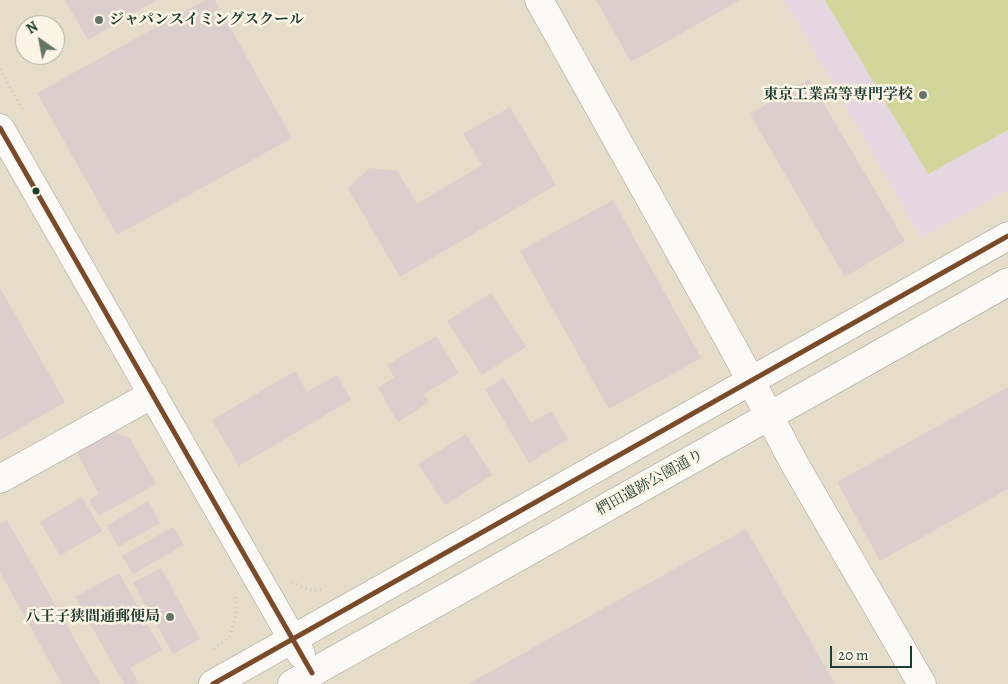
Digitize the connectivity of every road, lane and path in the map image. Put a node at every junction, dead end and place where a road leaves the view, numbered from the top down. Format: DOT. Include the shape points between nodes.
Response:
graph roads {
  1 [pos="539,0"];
  2 [pos="0,69"];
  3 [pos="24,112"];
  4 [pos="0,128"];
  5 [pos="1008,236"];
  6 [pos="1008,282"];
  7 [pos="751,381"];
  8 [pos="153,394"];
  9 [pos="770,416"];
  10 [pos="0,479"];
  11 [pos="289,581"];
  12 [pos="326,588"];
  13 [pos="234,594"];
  14 [pos="293,639"];
  15 [pos="210,652"];
  16 [pos="302,678"];
  17 [pos="213,684"];
  18 [pos="922,684"];
  1 -- 7 [label="street"];
  2 -- 3 [label="path"];
  4 -- 8 [label="street"];
  5 -- 7 [label="street"];
  6 -- 9 [label="street, 椚田遺跡公園通り"];
  7 -- 9 [label="street"];
  7 -- 14 [label="street"];
  8 -- 10 [label="street"];
  8 -- 14 [label="street"];
  9 -- 16 [label="street, 椚田遺跡公園通り"];
  9 -- 18 [label="street"];
  11 -- 12 [label="path" via="312,592"];
  13 -- 15 [label="path" via="237,610 230,636"];
  14 -- 16 [label="street"];
  14 -- 17 [label="street"];
}
